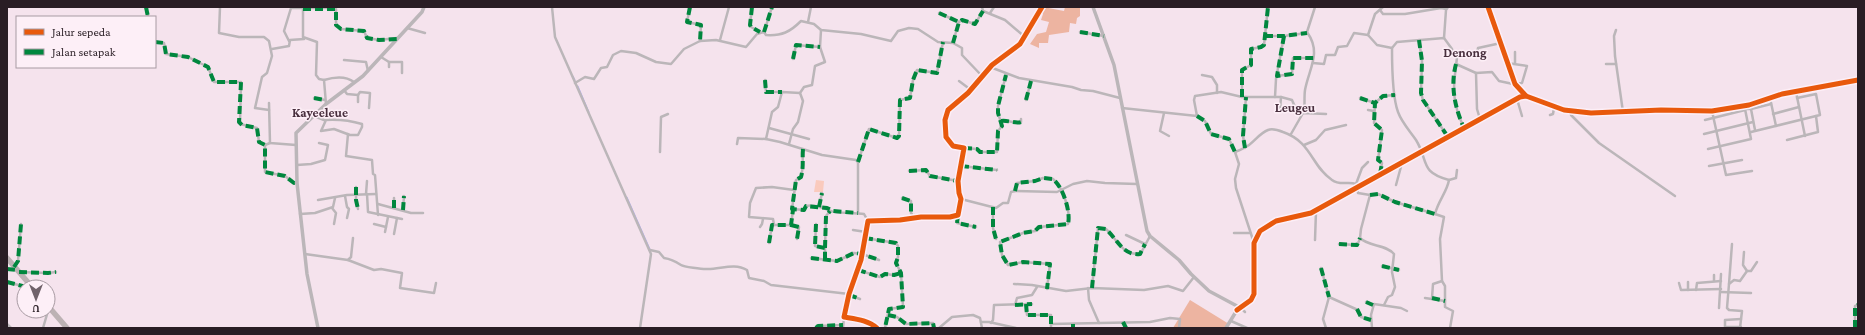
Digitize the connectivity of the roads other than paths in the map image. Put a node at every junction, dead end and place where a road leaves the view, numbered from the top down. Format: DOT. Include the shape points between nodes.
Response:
graph roads {
  1 [pos="220,7"];
  2 [pos="424,7"];
  3 [pos="552,7"];
  4 [pos="690,7"];
  5 [pos="730,7"];
  6 [pos="752,7"];
  7 [pos="772,7"];
  8 [pos="811,7"];
  9 [pos="982,7"];
  10 [pos="994,7"];
  11 [pos="1042,7"];
  12 [pos="1093,7"];
  13 [pos="1268,7"];
  14 [pos="1316,7"];
  15 [pos="1383,7"];
  16 [pos="1488,7"];
  17 [pos="303,8"];
  18 [pos="1447,8"];
  19 [pos="1380,10"];
  20 [pos="983,11"];
  21 [pos="939,13"];
  22 [pos="990,13"];
  23 [pos="808,22"];
  24 [pos="959,22"];
  25 [pos="407,28"];
  26 [pos="821,30"];
  27 [pos="1616,30"];
  28 [pos="762,32"];
  29 [pos="1080,32"];
  30 [pos="425,33"];
  31 [pos="1307,33"];
  32 [pos="1368,35"];
  33 [pos="1104,36"];
  34 [pos="1265,36"];
  35 [pos="1284,36"];
  36 [pos="1025,37"];
  37 [pos="398,38"];
  38 [pos="1444,38"];
  39 [pos="304,39"];
  40 [pos="720,40"];
  41 [pos="1419,40"];
  42 [pos="289,41"];
  43 [pos="700,41"];
  44 [pos="156,42"];
  45 [pos="943,42"];
  46 [pos="953,43"];
  47 [pos="1501,43"];
  48 [pos="820,47"];
  49 [pos="1392,48"];
  50 [pos="272,49"];
  51 [pos="1515,52"];
  52 [pos="1477,53"];
  53 [pos="382,57"];
  54 [pos="1314,58"];
  55 [pos="793,59"];
  56 [pos="344,60"];
  57 [pos="389,62"];
  58 [pos="1313,63"];
  59 [pos="1507,63"];
  60 [pos="1514,63"];
  61 [pos="1456,64"];
  62 [pos="1606,64"];
  63 [pos="1616,64"];
  64 [pos="389,67"];
  65 [pos="990,67"];
  66 [pos="368,71"];
  67 [pos="402,73"];
  68 [pos="1476,73"];
  69 [pos="1006,75"];
  70 [pos="1202,75"];
  71 [pos="982,76"];
  72 [pos="1277,76"];
  73 [pos="324,80"];
  74 [pos="765,80"];
  75 [pos="1858,80"];
  76 [pos="959,81"];
  77 [pos="1030,81"];
  78 [pos="355,83"];
  79 [pos="575,83"];
  80 [pos="1515,84"];
  81 [pos="344,90"];
  82 [pos="971,90"];
  83 [pos="782,92"];
  84 [pos="1522,92"];
  85 [pos="1796,92"];
  86 [pos="800,93"];
  87 [pos="1217,93"];
  88 [pos="358,95"];
  89 [pos="1394,95"];
  90 [pos="1526,96"];
  91 [pos="1242,97"];
  92 [pos="1246,97"];
  93 [pos="1275,97"];
  94 [pos="1281,97"];
  95 [pos="1770,97"];
  96 [pos="314,98"];
  97 [pos="1120,98"];
  98 [pos="1360,98"];
  99 [pos="1519,98"];
  100 [pos="1797,98"];
  101 [pos="1026,100"];
  102 [pos="326,102"];
  103 [pos="358,102"];
  104 [pos="268,103"];
  105 [pos="1376,103"];
  106 [pos="1771,104"];
  107 [pos="1799,107"];
  108 [pos="369,108"];
  109 [pos="1122,108"];
  110 [pos="1554,108"];
  111 [pos="1751,109"];
  112 [pos="269,110"];
  113 [pos="1280,110"];
  114 [pos="1368,110"];
  115 [pos="1745,110"];
  116 [pos="1304,111"];
  117 [pos="1374,111"];
  118 [pos="1570,111"];
  119 [pos="1712,111"];
  120 [pos="1623,112"];
  121 [pos="1164,113"];
  122 [pos="668,114"];
  123 [pos="1326,114"];
  124 [pos="1773,114"];
  125 [pos="1550,115"];
  126 [pos="314,116"];
  127 [pos="1197,116"];
  128 [pos="1522,116"];
  129 [pos="1816,116"];
  130 [pos="1713,118"];
  131 [pos="1021,119"];
  132 [pos="1802,119"];
  133 [pos="326,120"];
  134 [pos="1480,120"];
  135 [pos="1705,120"];
  136 [pos="1001,121"];
  137 [pos="1753,122"];
  138 [pos="1749,124"];
  139 [pos="1346,125"];
  140 [pos="1776,126"];
  141 [pos="769,128"];
  142 [pos="1464,128"];
  143 [pos="1755,130"];
  144 [pos="1716,132"];
  145 [pos="1751,132"];
  146 [pos="792,133"];
  147 [pos="348,134"];
  148 [pos="1291,134"];
  149 [pos="1704,134"];
  150 [pos="1169,136"];
  151 [pos="1448,136"];
  152 [pos="1805,136"];
  153 [pos="766,139"];
  154 [pos="809,139"];
  155 [pos="1788,140"];
  156 [pos="270,143"];
  157 [pos="319,143"];
  158 [pos="737,144"];
  159 [pos="789,144"];
  160 [pos="265,145"];
  161 [pos="296,145"];
  162 [pos="1304,145"];
  163 [pos="1720,146"];
  164 [pos="803,148"];
  165 [pos="964,148"];
  166 [pos="1245,148"];
  167 [pos="1708,149"];
  168 [pos="660,152"];
  169 [pos="1235,152"];
  170 [pos="1421,152"];
  171 [pos="1742,160"];
  172 [pos="858,162"];
  173 [pos="1368,162"];
  174 [pos="1402,163"];
  175 [pos="1723,164"];
  176 [pos="297,165"];
  177 [pos="961,166"];
  178 [pos="1709,166"];
  179 [pos="909,170"];
  180 [pos="997,170"];
  181 [pos="1457,170"];
  182 [pos="1752,171"];
  183 [pos="1380,174"];
  184 [pos="1449,180"];
  185 [pos="958,181"];
  186 [pos="367,182"];
  187 [pos="297,184"];
  188 [pos="1136,184"];
  189 [pos="1396,185"];
  190 [pos="1356,186"];
  191 [pos="356,187"];
  192 [pos="794,190"];
  193 [pos="1061,190"];
  194 [pos="1015,191"];
  195 [pos="822,193"];
  196 [pos="356,194"];
  197 [pos="367,194"];
  198 [pos="376,194"];
  199 [pos="1370,194"];
  200 [pos="345,196"];
  201 [pos="404,196"];
  202 [pos="1675,196"];
  203 [pos="335,198"];
  204 [pos="394,198"];
  205 [pos="902,198"];
  206 [pos="961,199"];
  207 [pos="318,200"];
  208 [pos="378,204"];
  209 [pos="819,207"];
  210 [pos="993,207"];
  211 [pos="332,208"];
  212 [pos="358,208"];
  213 [pos="394,208"];
  214 [pos="403,210"];
  215 [pos="793,210"];
  216 [pos="830,211"];
  217 [pos="1316,211"];
  218 [pos="858,213"];
  219 [pos="300,214"];
  220 [pos="423,214"];
  221 [pos="958,214"];
  222 [pos="1435,214"];
  223 [pos="378,215"];
  224 [pos="388,217"];
  225 [pos="914,217"];
  226 [pos="348,218"];
  227 [pos="397,218"];
  228 [pos="402,219"];
  229 [pos="762,219"];
  230 [pos="868,221"];
  231 [pos="21,224"];
  232 [pos="334,224"];
  233 [pos="374,224"];
  234 [pos="816,224"];
  235 [pos="774,225"];
  236 [pos="791,225"];
  237 [pos="386,227"];
  238 [pos="760,227"];
  239 [pos="976,227"];
  240 [pos="853,230"];
  241 [pos="385,232"];
  242 [pos="866,232"];
  243 [pos="1234,233"];
  244 [pos="1250,233"];
  245 [pos="394,234"];
  246 [pos="1126,235"];
  247 [pos="1150,236"];
  248 [pos="353,238"];
  249 [pos="865,238"];
  250 [pos="1360,238"];
  251 [pos="797,239"];
  252 [pos="996,239"];
  253 [pos="1315,240"];
  254 [pos="769,243"];
  255 [pos="1254,243"];
  256 [pos="1145,244"];
  257 [pos="1339,244"];
  258 [pos="1732,244"];
  259 [pos="825,248"];
  260 [pos="650,250"];
  261 [pos="1744,252"];
  262 [pos="305,254"];
  263 [pos="862,254"];
  264 [pos="7,258"];
  265 [pos="811,258"];
  266 [pos="348,260"];
  267 [pos="825,260"];
  268 [pos="879,260"];
  269 [pos="1757,262"];
  270 [pos="1382,266"];
  271 [pos="1322,268"];
  272 [pos="7,269"];
  273 [pos="17,270"];
  274 [pos="858,270"];
  275 [pos="1392,270"];
  276 [pos="1399,270"];
  277 [pos="56,272"];
  278 [pos="1747,272"];
  279 [pos="901,273"];
  280 [pos="1721,274"];
  281 [pos="1714,275"];
  282 [pos="1194,277"];
  283 [pos="1706,278"];
  284 [pos="25,279"];
  285 [pos="1442,281"];
  286 [pos="1714,281"];
  287 [pos="1688,282"];
  288 [pos="1706,282"];
  289 [pos="1721,282"];
  290 [pos="436,283"];
  291 [pos="1679,283"];
  292 [pos="1014,284"];
  293 [pos="1729,284"];
  294 [pos="1037,287"];
  295 [pos="1090,288"];
  296 [pos="1047,289"];
  297 [pos="1688,290"];
  298 [pos="1696,290"];
  299 [pos="1721,291"];
  300 [pos="1729,292"];
  301 [pos="1751,293"];
  302 [pos="849,294"];
  303 [pos="1329,297"];
  304 [pos="1425,298"];
  305 [pos="1432,298"];
  306 [pos="860,299"];
  307 [pos="1445,301"];
  308 [pos="1366,302"];
  309 [pos="1026,304"];
  310 [pos="1032,304"];
  311 [pos="1236,304"];
  312 [pos="1015,305"];
  313 [pos="1373,305"];
  314 [pos="1384,305"];
  315 [pos="1858,305"];
  316 [pos="1244,306"];
  317 [pos="1719,308"];
  318 [pos="1239,309"];
  319 [pos="1407,311"];
  320 [pos="1245,312"];
  321 [pos="888,315"];
  322 [pos="56,317"];
  323 [pos="844,317"];
  324 [pos="1741,319"];
  325 [pos="1371,320"];
  326 [pos="1231,321"];
  327 [pos="981,322"];
  328 [pos="1123,322"];
  329 [pos="991,323"];
  330 [pos="1099,323"];
  331 [pos="7,324"];
  332 [pos="1073,324"];
  333 [pos="843,326"];
  334 [pos="1051,326"];
  335 [pos="1741,327"];
  336 [pos="10,328"];
  337 [pos="67,328"];
  338 [pos="318,328"];
  339 [pos="640,328"];
  340 [pos="816,328"];
  341 [pos="877,328"];
  342 [pos="885,328"];
  343 [pos="934,328"];
  344 [pos="939,328"];
  345 [pos="982,328"];
  346 [pos="1016,328"];
  347 [pos="1073,328"];
  348 [pos="1126,328"];
  349 [pos="1179,328"];
  350 [pos="1226,328"];
  351 [pos="1247,328"];
  352 [pos="1326,328"];
  353 [pos="1372,328"];
  354 [pos="1450,328"];
  355 [pos="1855,328"];
  1 -- 50 [label="street" via="219,33 239,37 266,37"];
  2 -- 25 [label="street"];
  3 -- 79 [label="street" via="555,36"];
  4 -- 43 [label="street" via="687,22 701,26"];
  5 -- 40 [label="street"];
  6 -- 28 [label="street" via="750,25"];
  7 -- 28 [label="street"];
  8 -- 23 [label="street"];
  9 -- 20 [label="street"];
  10 -- 22 [label="street"];
  11 -- 36 [label="street"];
  12 -- 33 [label="street"];
  13 -- 34 [label="street"];
  14 -- 31 [label="street"];
  15 -- 19 [label="street"];
  16 -- 47 [label="street"];
  17 -- 37 [label="street" via="335,8 336,25 342,29 364,31 367,38 379,40"];
  17 -- 39 [label="street"];
  17 -- 42 [label="street" via="290,9 284,31"];
  18 -- 19 [label="street" via="1393,15 1384,14"];
  18 -- 38 [label="street"];
  19 -- 32 [label="street" via="1374,14"];
  20 -- 22 [label="street"];
  20 -- 24 [label="street" via="975,24 962,20"];
  21 -- 24 [label="street"];
  22 -- 36 [label="street" via="1005,20"];
  23 -- 26 [label="street"];
  23 -- 28 [label="street" via="800,21 793,30 779,36 766,35"];
  24 -- 46 [label="street"];
  25 -- 30 [label="street"];
  25 -- 37 [label="street"];
  26 -- 45 [label="street" via="891,41 897,32 911,28 938,42"];
  26 -- 48 [label="street"];
  27 -- 63 [label="street"];
  28 -- 40 [label="street" via="746,47"];
  29 -- 33 [label="street"];
  31 -- 35 [label="street"];
  31 -- 54 [label="street" via="1314,48"];
  32 -- 49 [label="street" via="1377,45"];
  32 -- 58 [label="street" via="1354,33 1347,46 1338,48 1335,55 1326,55 1324,64"];
  33 -- 97 [label="street" via="1114,65"];
  34 -- 35 [label="street"];
  34 -- 91 [label="street" via="1263,46 1251,49 1251,65 1242,70"];
  35 -- 72 [label="street"];
  36 -- 65 [label="street" via="1020,44"];
  37 -- 53 [label="street"];
  38 -- 41 [label="street"];
  38 -- 61 [label="street" via="1457,57"];
  39 -- 42 [label="street"];
  39 -- 73 [label="street" via="318,42 316,75 317,78"];
  40 -- 43 [label="street"];
  41 -- 49 [label="street" via="1397,42"];
  41 -- 151 [label="street" via="1422,99"];
  42 -- 50 [label="street" via="289,46"];
  43 -- 79 [label="street" via="684,50 671,64 656,62 636,53 619,52 613,55 607,67 601,68 594,79 585,77"];
  44 -- 160 [label="street" via="164,43 166,54 188,57 208,67 214,82 242,82 240,122 242,125 257,128 259,142"];
  45 -- 46 [label="street"];
  45 -- 172 [label="street" via="937,73 917,70 912,80 910,98 900,100 899,136 897,138 869,129"];
  46 -- 71 [label="street" via="962,48 962,55"];
  47 -- 52 [label="street" via="1478,48"];
  47 -- 59 [label="street"];
  48 -- 55 [label="street" via="796,45"];
  48 -- 86 [label="street" via="825,62 815,66 812,85 804,87"];
  49 -- 89 [label="street"];
  50 -- 112 [label="street" via="255,108"];
  51 -- 60 [label="street"];
  53 -- 57 [label="street"];
  53 -- 66 [label="street"];
  54 -- 58 [label="street"];
  54 -- 72 [label="street" via="1294,58 1292,74"];
  56 -- 66 [label="street" via="366,62"];
  57 -- 64 [label="street"];
  57 -- 67 [label="street" via="402,62"];
  58 -- 116 [label="street" via="1305,89"];
  59 -- 60 [label="street"];
  59 -- 80 [label="street"];
  60 -- 80 [label="street" via="1527,66 1522,82"];
  61 -- 68 [label="street"];
  61 -- 142 [label="street" via="1453,93"];
  62 -- 63 [label="street"];
  63 -- 120 [label="street"];
  65 -- 69 [label="street"];
  65 -- 71 [label="street"];
  66 -- 78 [label="street"];
  68 -- 80 [label="street" via="1492,72 1498,81"];
  68 -- 134 [label="street" via="1477,109"];
  69 -- 77 [label="street"];
  69 -- 136 [label="street" via="998,106"];
  70 -- 87 [label="street" via="1212,76 1217,85"];
  71 -- 82 [label="street"];
  72 -- 93 [label="street"];
  73 -- 78 [label="street" via="342,78"];
  73 -- 102 [label="street"];
  74 -- 83 [label="street" via="766,92"];
  75 -- 85 [label="street"];
  76 -- 82 [label="street"];
  77 -- 97 [label="street"];
  77 -- 101 [label="street"];
  78 -- 81 [label="street"];
  79 -- 260 [label="street"];
  80 -- 84 [label="street"];
  81 -- 88 [label="street" via="347,94"];
  81 -- 102 [label="street"];
  82 -- 165 [label="street" via="948,110 945,120 945,134 949,142 953,146"];
  83 -- 86 [label="street"];
  83 -- 141 [label="street" via="779,104 772,112"];
  84 -- 90 [label="street"];
  84 -- 99 [label="street"];
  85 -- 95 [label="street"];
  85 -- 100 [label="street"];
  86 -- 146 [label="street" via="803,101"];
  87 -- 91 [label="street"];
  87 -- 127 [label="street" via="1195,96"];
  88 -- 103 [label="street"];
  88 -- 108 [label="street" via="360,92 370,93"];
  89 -- 105 [label="street" via="1383,96"];
  89 -- 170 [label="street" via="1397,111"];
  90 -- 99 [label="street"];
  90 -- 110 [label="street"];
  91 -- 92 [label="street"];
  92 -- 93 [label="street"];
  92 -- 166 [label="street" via="1243,136"];
  93 -- 94 [label="street"];
  94 -- 113 [label="street"];
  94 -- 116 [label="street" via="1292,100 1295,107"];
  95 -- 106 [label="street"];
  95 -- 119 [label="street" via="1749,105"];
  96 -- 102 [label="street"];
  97 -- 109 [label="street"];
  98 -- 105 [label="street"];
  99 -- 128 [label="street"];
  99 -- 134 [label="street"];
  100 -- 107 [label="street"];
  100 -- 129 [label="street" via="1816,94 1820,113"];
  102 -- 126 [label="street"];
  104 -- 112 [label="street"];
  105 -- 117 [label="street"];
  106 -- 111 [label="street"];
  106 -- 124 [label="street"];
  107 -- 124 [label="street"];
  107 -- 132 [label="street"];
  109 -- 121 [label="street"];
  109 -- 188 [label="street"];
  110 -- 118 [label="street"];
  110 -- 125 [label="street" via="1553,114"];
  111 -- 115 [label="street"];
  111 -- 137 [label="street"];
  112 -- 156 [label="street"];
  114 -- 117 [label="street"];
  115 -- 130 [label="street"];
  115 -- 138 [label="street"];
  116 -- 123 [label="street"];
  116 -- 148 [label="street"];
  117 -- 183 [label="street" via="1374,124 1382,130 1378,160 1382,163"];
  118 -- 120 [label="street"];
  118 -- 202 [label="street" via="1599,143"];
  119 -- 120 [label="street"];
  119 -- 130 [label="street"];
  121 -- 127 [label="street"];
  121 -- 150 [label="street" via="1160,131"];
  122 -- 168 [label="street" via="661,117"];
  124 -- 140 [label="street"];
  126 -- 133 [label="street"];
  126 -- 161 [label="street" via="296,132"];
  127 -- 169 [label="street" via="1205,121 1211,134 1229,139"];
  129 -- 132 [label="street"];
  129 -- 152 [label="street" via="1819,132"];
  130 -- 135 [label="street"];
  130 -- 144 [label="street"];
  131 -- 136 [label="street" via="1020,123"];
  132 -- 140 [label="street"];
  132 -- 152 [label="street"];
  133 -- 147 [label="street" via="321,131 334,129"];
  133 -- 147 [label="street" via="349,120 362,124 358,135"];
  134 -- 142 [label="street"];
  136 -- 165 [label="street" via="997,152 980,152 977,149"];
  137 -- 138 [label="street"];
  137 -- 143 [label="street"];
  138 -- 144 [label="street"];
  138 -- 145 [label="street"];
  139 -- 162 [label="street" via="1325,130 1316,140"];
  140 -- 143 [label="street"];
  141 -- 146 [label="street"];
  141 -- 153 [label="street"];
  142 -- 151 [label="street"];
  143 -- 145 [label="street"];
  144 -- 149 [label="street"];
  144 -- 163 [label="street"];
  145 -- 163 [label="street" via="1749,140"];
  146 -- 154 [label="street"];
  146 -- 159 [label="street"];
  147 -- 198 [label="street" via="345,154 372,160"];
  148 -- 162 [label="street"];
  148 -- 166 [label="street" via="1269,129"];
  151 -- 170 [label="street"];
  152 -- 155 [label="street"];
  153 -- 158 [label="street" via="738,138"];
  153 -- 159 [label="street"];
  156 -- 160 [label="street"];
  156 -- 161 [label="street"];
  157 -- 176 [label="street" via="328,145 325,160"];
  159 -- 164 [label="street"];
  160 -- 187 [label="street" via="265,172 285,176"];
  161 -- 176 [label="street"];
  162 -- 190 [label="street" via="1324,174 1332,181"];
  163 -- 167 [label="street"];
  163 -- 175 [label="street"];
  164 -- 172 [label="street" via="822,155"];
  164 -- 192 [label="street" via="804,165 801,177 796,179"];
  165 -- 177 [label="street"];
  166 -- 169 [label="street"];
  169 -- 244 [label="street" via="1239,164 1235,179 1236,188"];
  170 -- 174 [label="street"];
  170 -- 184 [label="street" via="1427,169 1438,177"];
  171 -- 175 [label="street"];
  172 -- 218 [label="street"];
  173 -- 190 [label="street" via="1362,168"];
  174 -- 183 [label="street"];
  174 -- 189 [label="street"];
  175 -- 178 [label="street"];
  175 -- 182 [label="street" via="1726,175"];
  176 -- 187 [label="street"];
  177 -- 180 [label="street"];
  177 -- 185 [label="street"];
  179 -- 185 [label="street" via="926,170 930,176"];
  181 -- 184 [label="street" via="1456,178"];
  183 -- 190 [label="street"];
  184 -- 222 [label="street"];
  185 -- 206 [label="street"];
  186 -- 197 [label="street"];
  187 -- 219 [label="street"];
  188 -- 193 [label="street" via="1079,181"];
  188 -- 247 [label="street" via="1145,226"];
  190 -- 199 [label="street" via="1358,193"];
  190 -- 217 [label="street"];
  191 -- 196 [label="street"];
  192 -- 215 [label="street"];
  192 -- 229 [label="street" via="756,188 750,203 749,215 750,218"];
  193 -- 194 [label="street" via="1055,193"];
  193 -- 194 [label="street" via="1055,179 1043,178 1017,183"];
  193 -- 296 [label="street" via="1067,207 1068,224 1039,227 1035,231 1000,242 1002,255 1008,265 1023,262 1050,264"];
  194 -- 210 [label="street" via="1011,192 1008,203"];
  195 -- 209 [label="street"];
  196 -- 197 [label="street"];
  196 -- 200 [label="street"];
  196 -- 212 [label="street"];
  197 -- 198 [label="street"];
  197 -- 223 [label="street" via="368,211"];
  198 -- 208 [label="street"];
  199 -- 222 [label="street" via="1378,194"];
  199 -- 250 [label="street"];
  200 -- 203 [label="street"];
  200 -- 226 [label="street" via="349,209"];
  201 -- 214 [label="street"];
  203 -- 207 [label="street"];
  203 -- 211 [label="street"];
  204 -- 213 [label="street"];
  205 -- 225 [label="street" via="911,201 911,214"];
  206 -- 210 [label="street"];
  206 -- 221 [label="street"];
  208 -- 213 [label="street"];
  208 -- 223 [label="street"];
  209 -- 215 [label="street" via="806,205 804,210"];
  209 -- 216 [label="street"];
  210 -- 252 [label="street" via="992,225"];
  211 -- 219 [label="street"];
  211 -- 232 [label="street" via="336,213"];
  213 -- 214 [label="street"];
  214 -- 220 [label="street"];
  215 -- 236 [label="street"];
  216 -- 218 [label="street"];
  216 -- 259 [label="street" via="826,216"];
  217 -- 253 [label="street"];
  217 -- 255 [label="street" via="1269,224 1260,231"];
  218 -- 230 [label="street" via="865,215"];
  219 -- 262 [label="street"];
  221 -- 225 [label="street" via="950,217"];
  221 -- 239 [label="street" via="957,223"];
  222 -- 285 [label="street" via="1444,217 1440,239"];
  223 -- 224 [label="street"];
  224 -- 227 [label="street"];
  224 -- 237 [label="street"];
  225 -- 230 [label="street"];
  227 -- 228 [label="street"];
  227 -- 245 [label="street"];
  229 -- 235 [label="street" via="773,219"];
  229 -- 238 [label="street"];
  230 -- 242 [label="street"];
  231 -- 273 [label="street"];
  233 -- 237 [label="street"];
  234 -- 259 [label="street" via="815,246"];
  235 -- 236 [label="street"];
  235 -- 254 [label="street"];
  236 -- 251 [label="street" via="799,227"];
  237 -- 241 [label="street"];
  240 -- 242 [label="street"];
  242 -- 249 [label="street"];
  243 -- 244 [label="street"];
  244 -- 255 [label="street"];
  246 -- 256 [label="street"];
  247 -- 256 [label="street"];
  247 -- 282 [label="street" via="1179,260"];
  248 -- 266 [label="street" via="351,257"];
  249 -- 263 [label="street"];
  249 -- 279 [label="street" via="898,244 896,263"];
  250 -- 257 [label="street" via="1357,245"];
  250 -- 275 [label="street" via="1393,252"];
  255 -- 316 [label="street" via="1255,290 1253,298"];
  256 -- 295 [label="street" via="1141,253 1130,254 1106,229 1098,228"];
  258 -- 293 [label="street"];
  259 -- 267 [label="street"];
  260 -- 302 [label="street" via="659,252 663,257 682,265 706,269 724,266 745,268 749,278 771,285"];
  260 -- 339 [label="street" via="651,258"];
  261 -- 278 [label="street" via="1743,265"];
  262 -- 266 [label="street"];
  262 -- 338 [label="street"];
  263 -- 267 [label="street" via="853,254 836,261"];
  263 -- 268 [label="street"];
  263 -- 274 [label="street"];
  264 -- 273 [label="highway"];
  265 -- 267 [label="street"];
  266 -- 290 [label="street" via="374,270 402,273 400,288 434,293"];
  269 -- 278 [label="street" via="1751,271"];
  270 -- 275 [label="street"];
  271 -- 303 [label="street"];
  272 -- 273 [label="street"];
  273 -- 277 [label="street"];
  273 -- 284 [label="highway"];
  274 -- 279 [label="street" via="881,277 885,274"];
  274 -- 302 [label="street"];
  275 -- 276 [label="street"];
  275 -- 314 [label="street" via="1395,287"];
  278 -- 293 [label="street" via="1740,281 1734,280"];
  279 -- 321 [label="street" via="902,307 890,309"];
  280 -- 289 [label="street"];
  281 -- 286 [label="street"];
  282 -- 295 [label="street" via="1183,291 1168,286 1144,290"];
  282 -- 311 [label="street" via="1209,291"];
  283 -- 288 [label="street"];
  285 -- 305 [label="street" via="1433,284"];
  285 -- 307 [label="street" via="1446,286"];
  286 -- 288 [label="street"];
  286 -- 289 [label="street"];
  287 -- 297 [label="street"];
  288 -- 298 [label="street" via="1696,283"];
  289 -- 299 [label="street"];
  291 -- 297 [label="street" via="1680,290"];
  292 -- 294 [label="street"];
  293 -- 300 [label="street"];
  294 -- 296 [label="street"];
  294 -- 312 [label="street" via="1032,295 1018,298"];
  295 -- 296 [label="street" via="1066,291"];
  295 -- 330 [label="street" via="1089,300"];
  297 -- 298 [label="street"];
  298 -- 299 [label="street"];
  299 -- 300 [label="street"];
  299 -- 317 [label="street"];
  300 -- 301 [label="street"];
  300 -- 324 [label="street" via="1728,310 1741,311"];
  302 -- 306 [label="street"];
  302 -- 323 [label="street"];
  303 -- 325 [label="street" via="1358,310 1361,317"];
  303 -- 352 [label="street" via="1323,319"];
  304 -- 305 [label="street"];
  305 -- 307 [label="street"];
  307 -- 354 [label="street" via="1445,308 1453,311"];
  308 -- 313 [label="street"];
  309 -- 310 [label="street"];
  309 -- 312 [label="street"];
  309 -- 334 [label="street" via="1027,315 1052,315"];
  311 -- 316 [label="street"];
  311 -- 318 [label="street"];
  312 -- 329 [label="street" via="994,305"];
  313 -- 314 [label="street"];
  313 -- 325 [label="street"];
  314 -- 319 [label="street"];
  315 -- 355 [label="street" via="1855,306"];
  316 -- 318 [label="street"];
  318 -- 320 [label="street"];
  318 -- 326 [label="street"];
  321 -- 342 [label="street"];
  321 -- 343 [label="street" via="897,317 906,324 933,323"];
  322 -- 337 [label="highway"];
  323 -- 333 [label="street"];
  323 -- 341 [label="street" via="871,323"];
  324 -- 335 [label="street"];
  324 -- 335 [label="street" via="1725,320 1725,327"];
  325 -- 353 [label="street"];
  326 -- 350 [label="street"];
  326 -- 351 [label="street"];
  327 -- 329 [label="street"];
  327 -- 344 [label="street" via="975,315 955,316"];
  327 -- 345 [label="street"];
  328 -- 330 [label="street"];
  328 -- 348 [label="street"];
  328 -- 349 [label="street" via="1178,318"];
  329 -- 346 [label="street"];
  330 -- 332 [label="street"];
  331 -- 336 [label="street"];
  332 -- 334 [label="street"];
  332 -- 347 [label="street"];
  333 -- 340 [label="street"];
}
